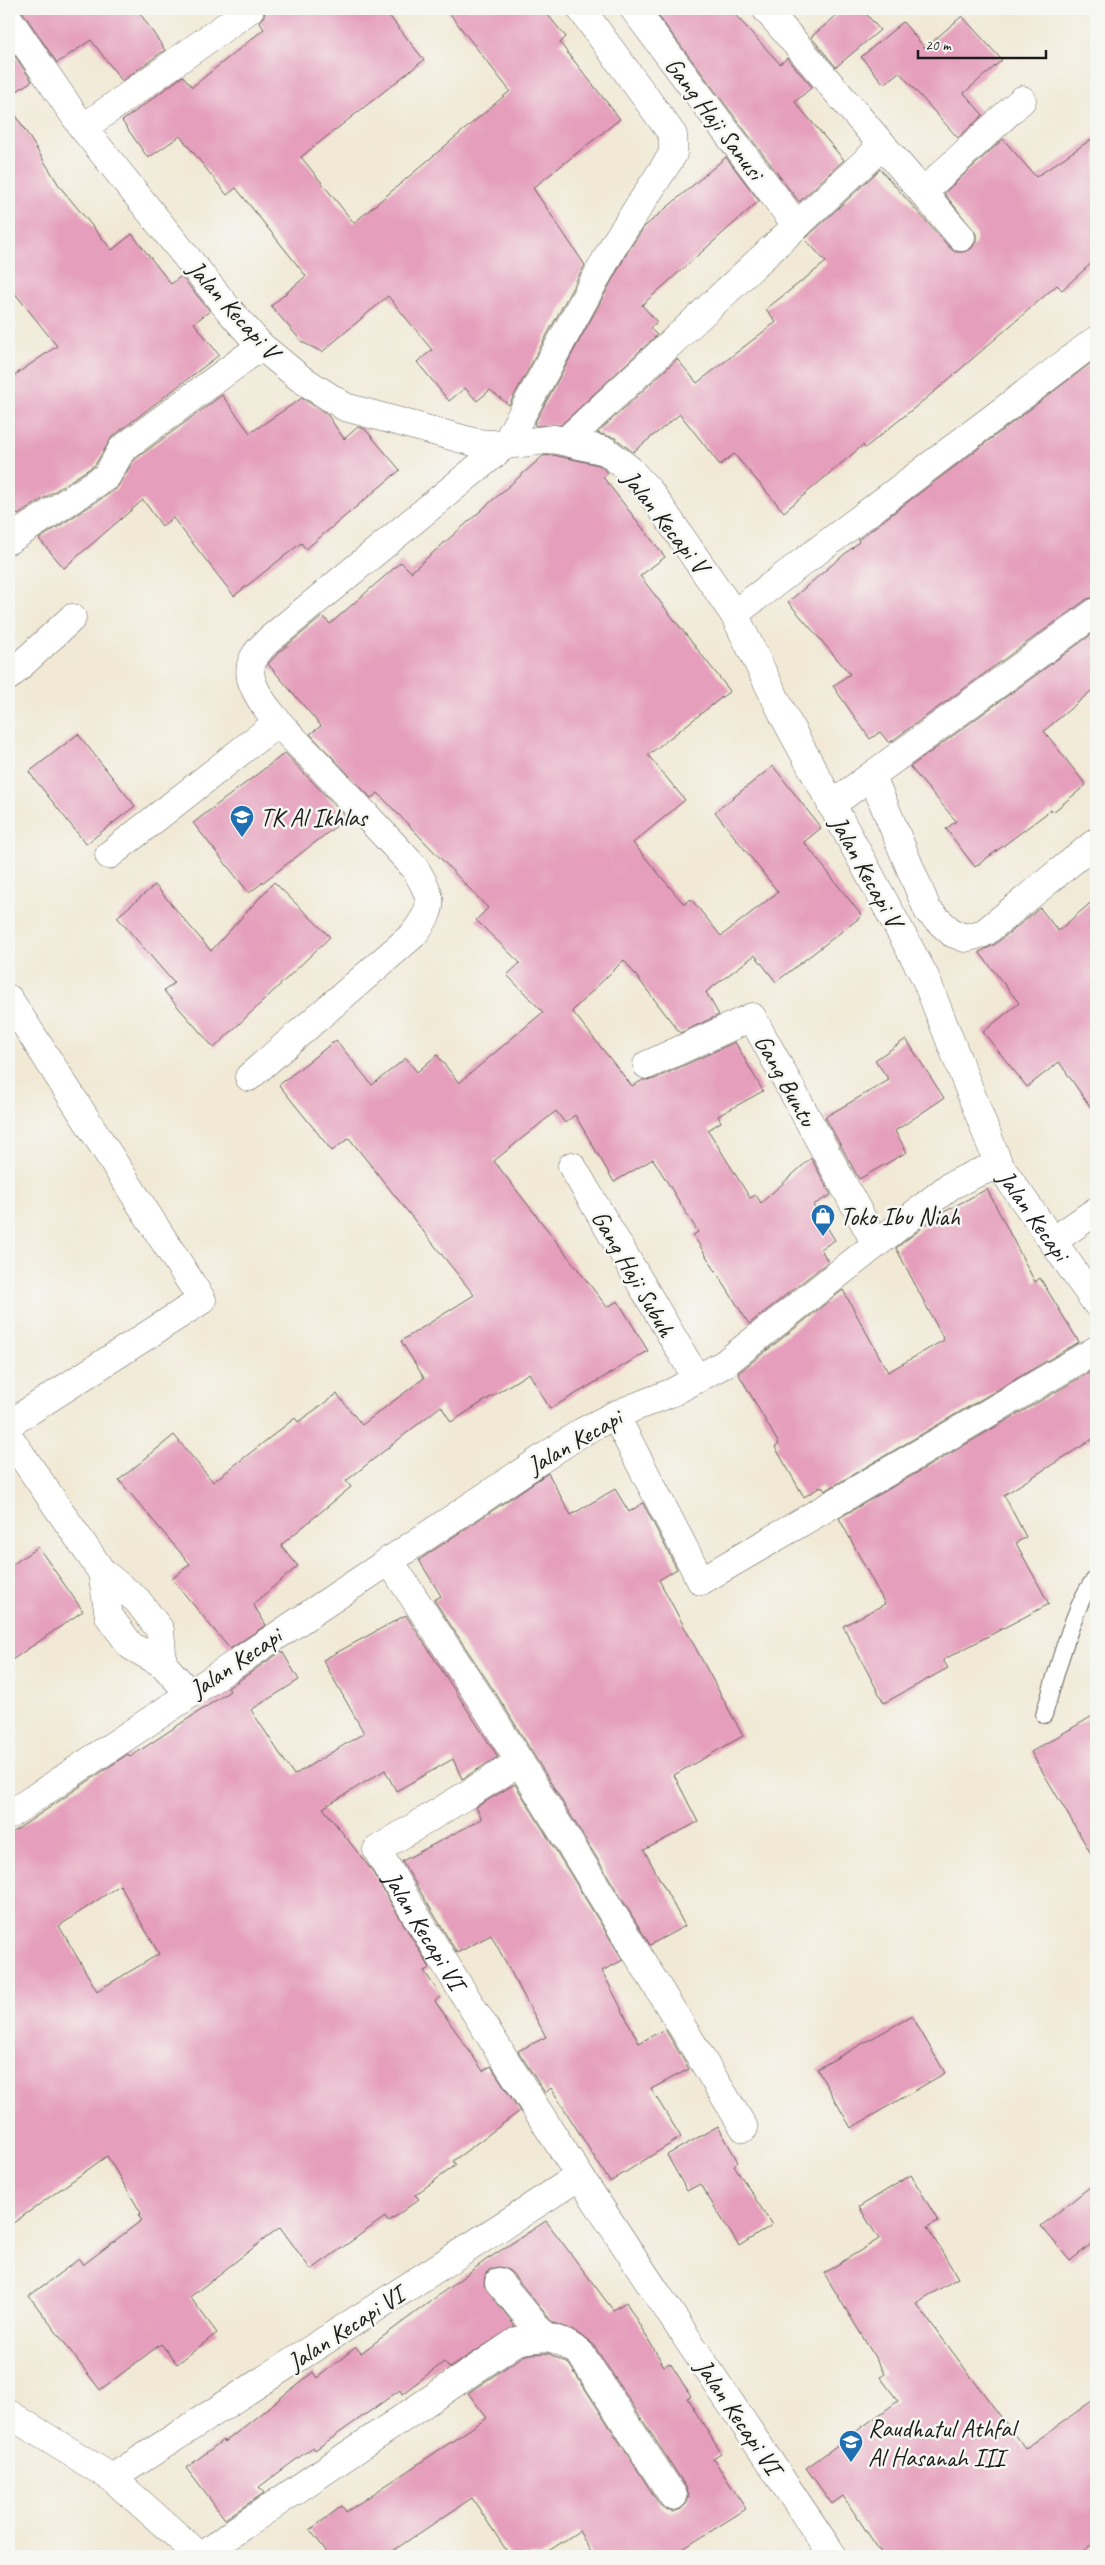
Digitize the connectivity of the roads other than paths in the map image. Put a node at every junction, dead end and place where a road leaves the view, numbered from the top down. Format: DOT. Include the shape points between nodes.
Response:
graph roads {
  1 [pos="250,9"];
  2 [pos="581,9"];
  3 [pos="634,9"];
  4 [pos="766,9"];
  5 [pos="9,20"];
  6 [pos="1022,100"];
  7 [pos="83,128"];
  8 [pos="883,145"];
  9 [pos="923,192"];
  10 [pos="797,226"];
  11 [pos="961,237"];
  12 [pos="1096,340"];
  13 [pos="261,346"];
  14 [pos="566,441"];
  15 [pos="505,445"];
  16 [pos="9,540"];
  17 [pos="1096,612"];
  18 [pos="734,614"];
  19 [pos="72,618"];
  20 [pos="9,676"];
  21 [pos="278,722"];
  22 [pos="872,776"];
  23 [pos="831,805"];
  24 [pos="1096,842"];
  25 [pos="109,855"];
  26 [pos="9,999"];
  27 [pos="647,1065"];
  28 [pos="249,1077"];
  29 [pos="999,1165"];
  30 [pos="572,1166"];
  31 [pos="1096,1211"];
  32 [pos="1052,1241"];
  33 [pos="876,1244"];
  34 [pos="1096,1303"];
  35 [pos="1096,1350"];
  36 [pos="697,1380"];
  37 [pos="615,1415"];
  38 [pos="9,1424"];
  39 [pos="9,1437"];
  40 [pos="389,1560"];
  41 [pos="1096,1578"];
  42 [pos="189,1693"];
  43 [pos="1044,1715"];
  44 [pos="520,1762"];
  45 [pos="9,1815"];
  46 [pos="744,2128"];
  47 [pos="578,2177"];
  48 [pos="499,2282"];
  49 [pos="544,2336"];
  50 [pos="9,2414"];
  51 [pos="112,2478"];
  52 [pos="673,2496"];
  53 [pos="202,2556"];
  54 [pos="833,2556"];
  1 -- 7 [label="street"];
  2 -- 15 [label="street" via="673,135 673,154 615,244"];
  3 -- 10 [label="street, Gang Haji Sanusi"];
  4 -- 8 [label="street"];
  5 -- 7 [label="street, Jalan Kecapi V"];
  6 -- 9 [label="street"];
  7 -- 13 [label="street, Jalan Kecapi V"];
  8 -- 9 [label="street"];
  8 -- 10 [label="street"];
  9 -- 11 [label="street"];
  10 -- 14 [label="street"];
  12 -- 18 [label="street"];
  13 -- 15 [label="street, Jalan Kecapi V" via="300,378 345,407 477,443"];
  13 -- 16 [label="street" via="122,448 107,476"];
  14 -- 15 [label="street, Jalan Kecapi V" via="554,439"];
  14 -- 18 [label="street, Jalan Kecapi V" via="606,451 629,469 650,492"];
  15 -- 21 [label="street" via="258,649 251,663 250,677"];
  17 -- 22 [label="street"];
  18 -- 23 [label="street, Jalan Kecapi V"];
  19 -- 20 [label="street"];
  21 -- 25 [label="street"];
  21 -- 28 [label="street" via="415,868 428,892 428,914 413,935"];
  22 -- 23 [label="street"];
  22 -- 24 [label="street" via="928,911 952,934 966,938 984,933"];
  23 -- 29 [label="street, Jalan Kecapi V" via="925,977"];
  26 -- 38 [label="street" via="202,1300"];
  27 -- 33 [label="street, Gang Buntu" via="752,1017"];
  29 -- 32 [label="street, Jalan Kecapi"];
  29 -- 33 [label="street, Jalan Kecapi" via="950,1186"];
  30 -- 36 [label="street, Gang Haji Subuh"];
  31 -- 32 [label="street"];
  32 -- 34 [label="street, Jalan Kecapi"];
  33 -- 36 [label="street, Jalan Kecapi" via="724,1364"];
  35 -- 37 [label="street" via="701,1581"];
  36 -- 37 [label="street, Jalan Kecapi"];
  37 -- 40 [label="street, Jalan Kecapi" via="569,1440"];
  39 -- 42 [label="street" via="102,1572 137,1600 160,1630 163,1664"];
  40 -- 42 [label="street, Jalan Kecapi"];
  40 -- 44 [label="street"];
  41 -- 43 [label="lane" via="1080,1603"];
  42 -- 45 [label="street, Jalan Kecapi"];
  44 -- 46 [label="street"];
  44 -- 47 [label="street, Jalan Kecapi VI" via="377,1850"];
  47 -- 51 [label="street, Jalan Kecapi VI"];
  47 -- 54 [label="street, Jalan Kecapi VI"];
  48 -- 49 [label="street"];
  49 -- 52 [label="street" via="565,2342 580,2353"];
  49 -- 53 [label="street" via="517,2341"];
  50 -- 51 [label="street"];
  51 -- 53 [label="street"];
}
